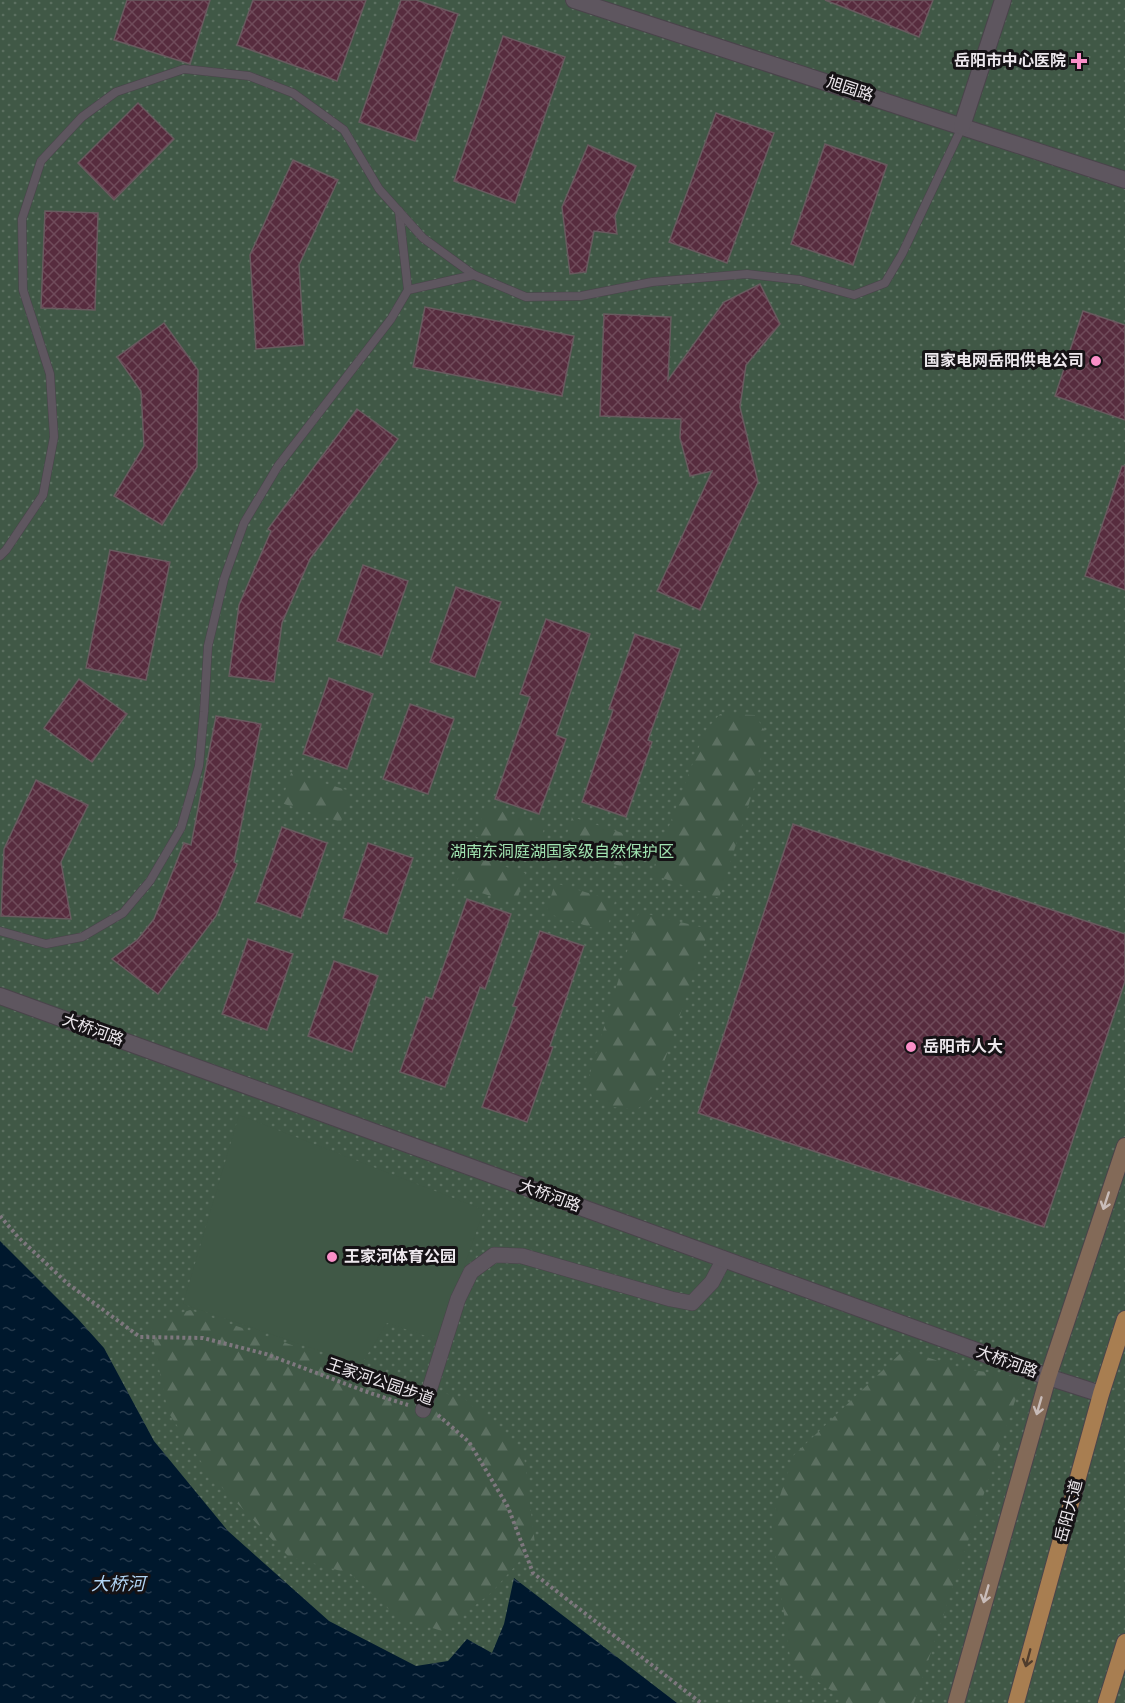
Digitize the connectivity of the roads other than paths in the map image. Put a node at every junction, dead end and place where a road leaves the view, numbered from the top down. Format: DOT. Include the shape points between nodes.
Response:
graph roads {
  1 [pos="574,0"];
  2 [pos="1003,0"];
  3 [pos="962,126"];
  4 [pos="1125,180"];
  5 [pos="399,211"];
  6 [pos="474,275"];
  7 [pos="408,290"];
  8 [pos="0,556"];
  9 [pos="0,930"];
  10 [pos="0,996"];
  11 [pos="1125,1146"];
  12 [pos="724,1259"];
  13 [pos="1125,1319"];
  14 [pos="1048,1377"];
  15 [pos="1101,1394"];
  16 [pos="423,1410"];
  17 [pos="1125,1642"];
  18 [pos="956,1703"];
  19 [pos="1016,1703"];
  20 [pos="1106,1703"];
  1 -- 3 [label="street, 旭园路"];
  2 -- 3 [label="street"];
  3 -- 4 [label="street, 旭园路"];
  3 -- 6 [label="lane" via="885,283 854,295 800,280 747,274 652,282 581,296 526,297"];
  5 -- 6 [label="lane" via="423,238"];
  5 -- 7 [label="lane"];
  5 -- 8 [label="lane" via="379,189 344,130 293,93 249,76 184,69 116,92 81,117 41,160 22,219 23,290 50,375 54,437 43,495"];
  6 -- 7 [label="lane"];
  7 -- 9 [label="lane" via="391,319 278,466 243,523 208,646 199,766 181,828 150,881 123,913 82,937 46,944"];
  10 -- 12 [label="street, 大桥河路"];
  11 -- 14 [label="main road, one-way"];
  12 -- 14 [label="street, 大桥河路"];
  12 -- 16 [label="street" via="712,1282 692,1304 522,1256 494,1255 471,1272 458,1299"];
  13 -- 15 [label="main road, 岳阳大道"];
  14 -- 15 [label="street, 大桥河路"];
  14 -- 18 [label="main road, one-way"];
  15 -- 19 [label="main road, 岳阳大道, one-way"];
  17 -- 20 [label="main road"];
}
